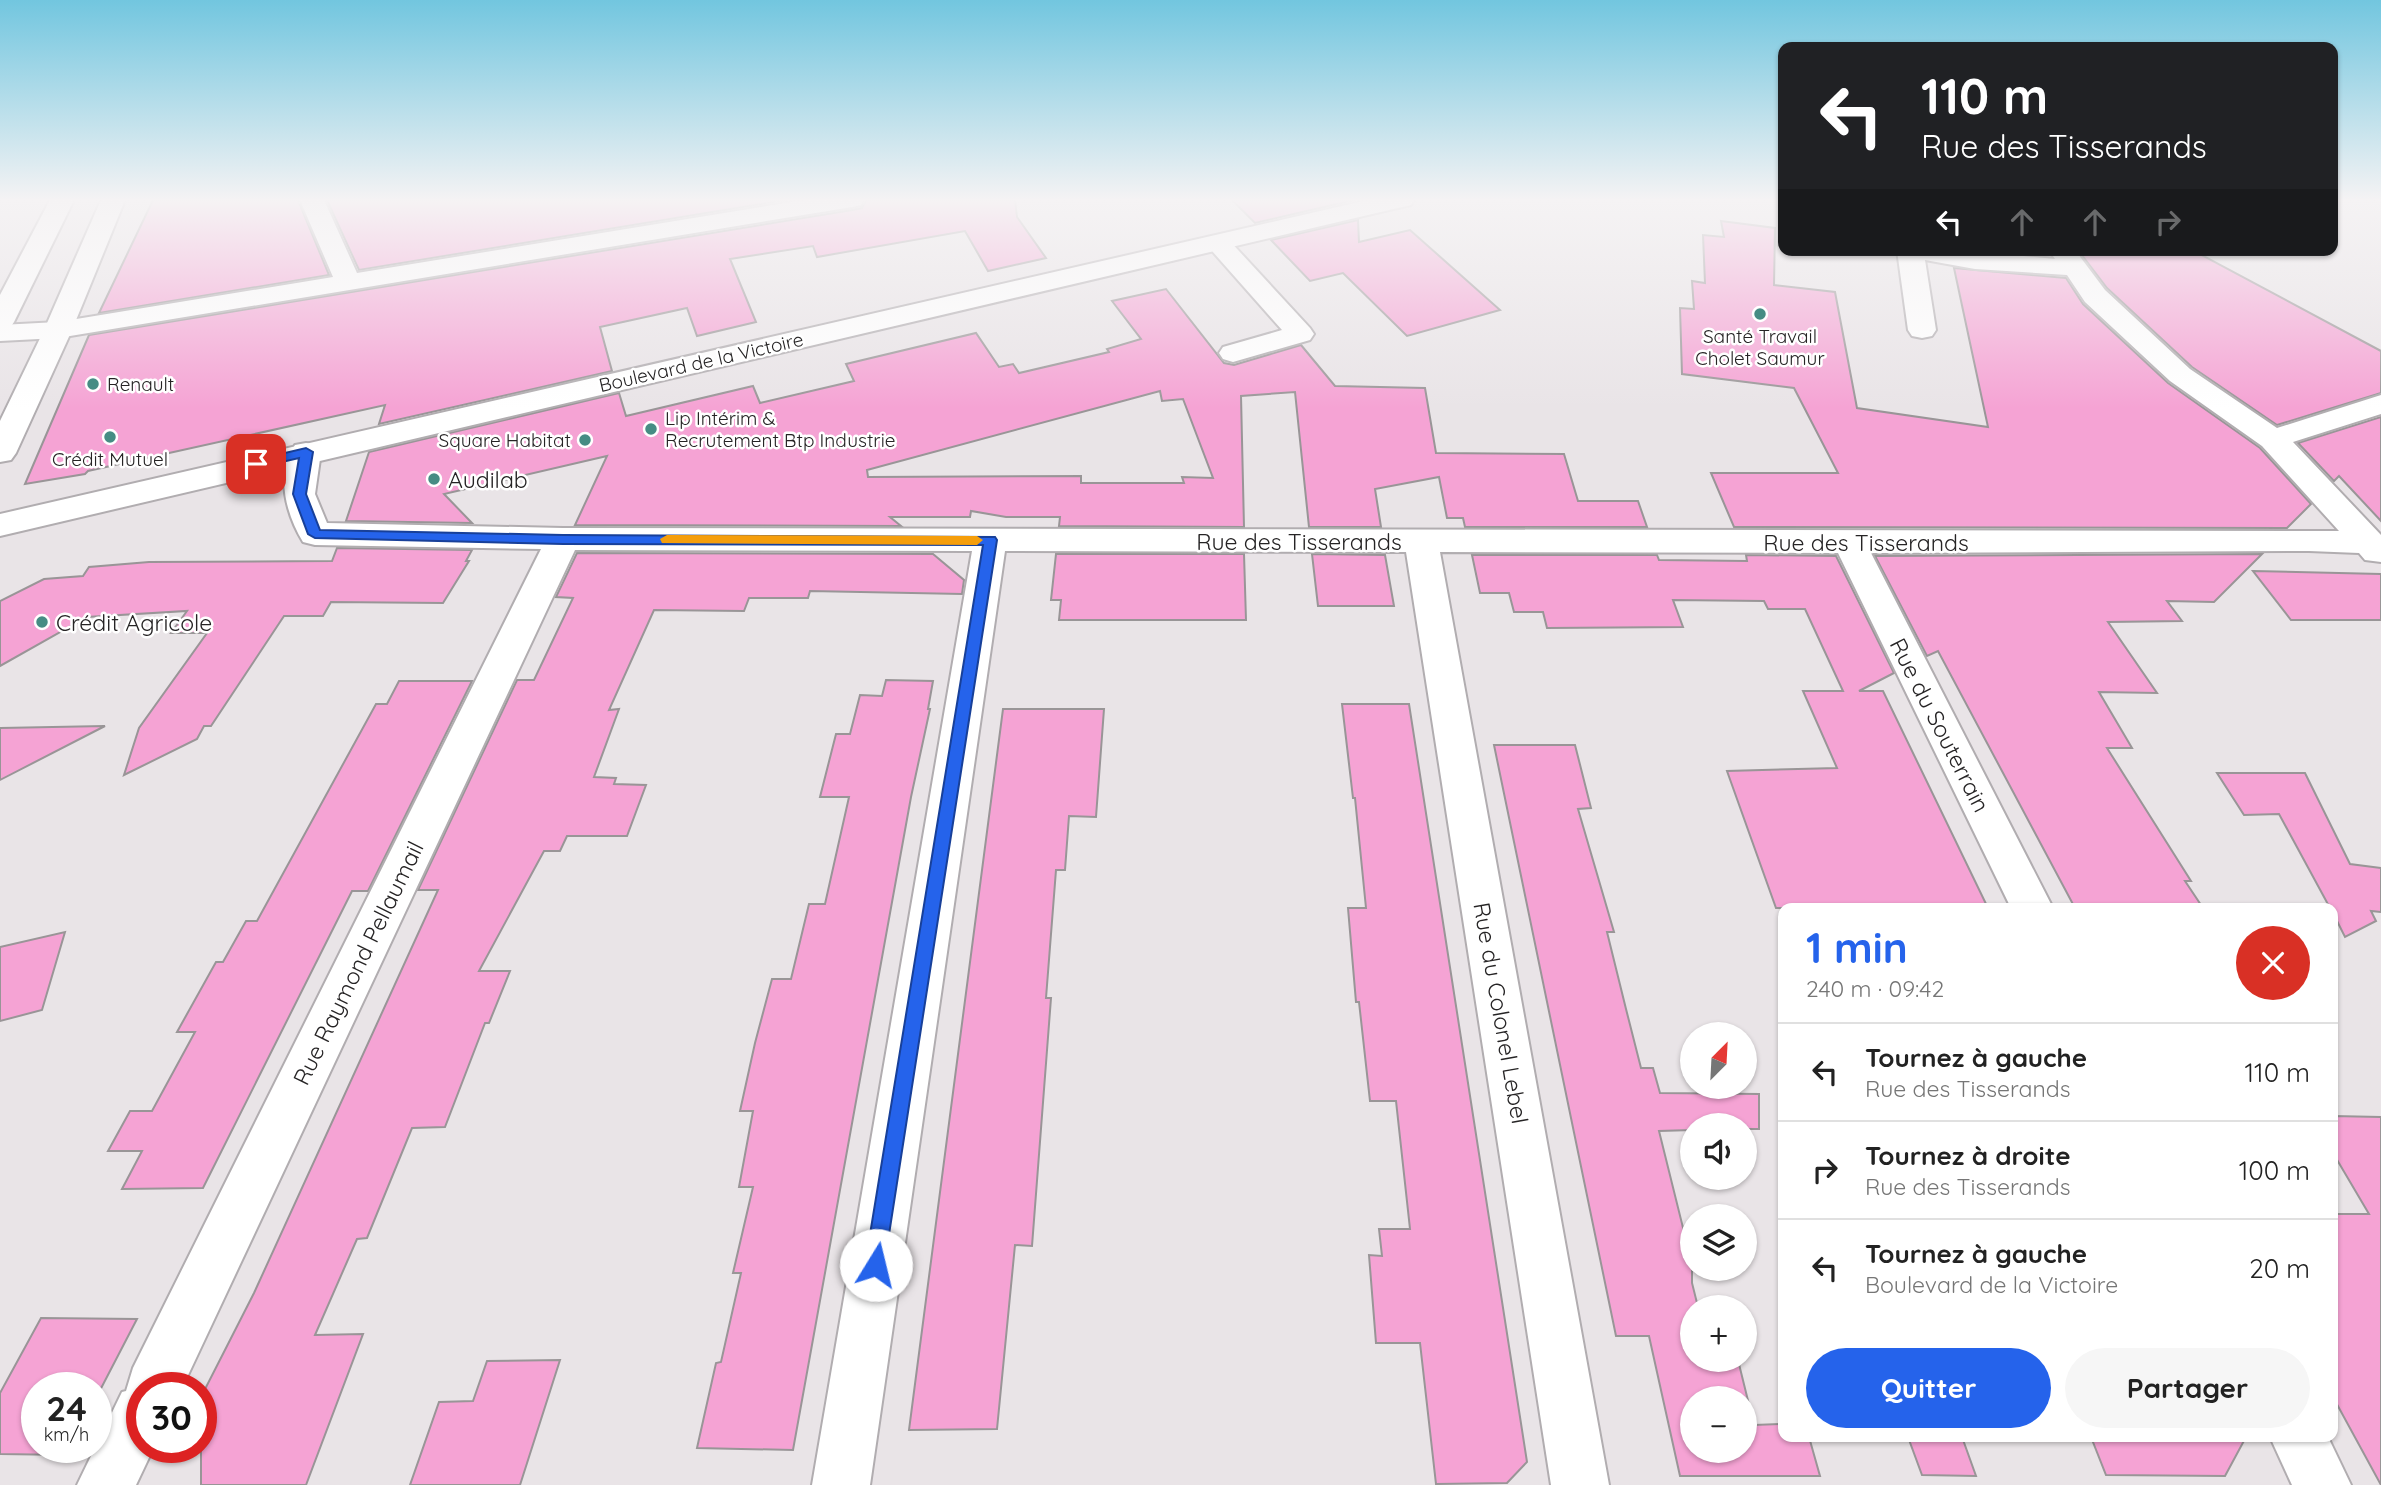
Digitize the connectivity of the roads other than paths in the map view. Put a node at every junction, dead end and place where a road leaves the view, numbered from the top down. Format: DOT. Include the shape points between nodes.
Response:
graph roads {
  1 [pos="27,269"];
  2 [pos="84,269"];
  3 [pos="342,269"];
  4 [pos="427,269"];
  5 [pos="1103,269"];
  6 [pos="1242,269"];
  7 [pos="1914,269"];
  8 [pos="2076,269"];
  9 [pos="348,282"];
  10 [pos="0,322"];
  11 [pos="58,330"];
  12 [pos="1922,330"];
  13 [pos="0,334"];
  14 [pos="1233,353"];
  15 [pos="2381,404"];
  16 [pos="2273,439"];
  17 [pos="306,452"];
  18 [pos="0,453"];
  19 [pos="0,525"];
  20 [pos="563,539"];
  21 [pos="990,540"];
  22 [pos="1421,541"];
  23 [pos="1849,542"];
  24 [pos="2375,550"];
  25 [pos="2030,903"];
  26 [pos="161,1372"];
  27 [pos="2300,1442"];
  28 [pos="126,1444"];
  29 [pos="106,1485"];
  30 [pos="841,1485"];
  31 [pos="1580,1485"];
  32 [pos="2322,1485"];
  1 -- 10 [label="street"];
  2 -- 11 [label="street"];
  3 -- 9 [label="street"];
  4 -- 9 [label="street"];
  5 -- 17 [label="street, Boulevard de la Victoire"];
  6 -- 14 [label="street" via="1300,334"];
  7 -- 12 [label="street"];
  8 -- 16 [label="street" via="2095,296 2180,375"];
  9 -- 11 [label="street"];
  11 -- 13 [label="street"];
  11 -- 18 [label="street"];
  15 -- 16 [label="street"];
  16 -- 24 [label="street"];
  17 -- 19 [label="street, Boulevard de la Victoire"];
  17 -- 20 [label="street, Rue des Tisserands" via="299,494 315,534"];
  20 -- 21 [label="street, Rue des Tisserands"];
  20 -- 26 [label="street, Rue Raymond Pellaumail"];
  21 -- 22 [label="street, Rue des Tisserands"];
  21 -- 30 [label="street"];
  22 -- 23 [label="street, Rue des Tisserands"];
  22 -- 31 [label="street, Rue du Colonel Lebel"];
  23 -- 24 [label="street, Rue des Tisserands" via="2331,540"];
  23 -- 25 [label="street, Rue du Souterrain"];
  27 -- 32 [label="street"];
  28 -- 29 [label="street"];
}
